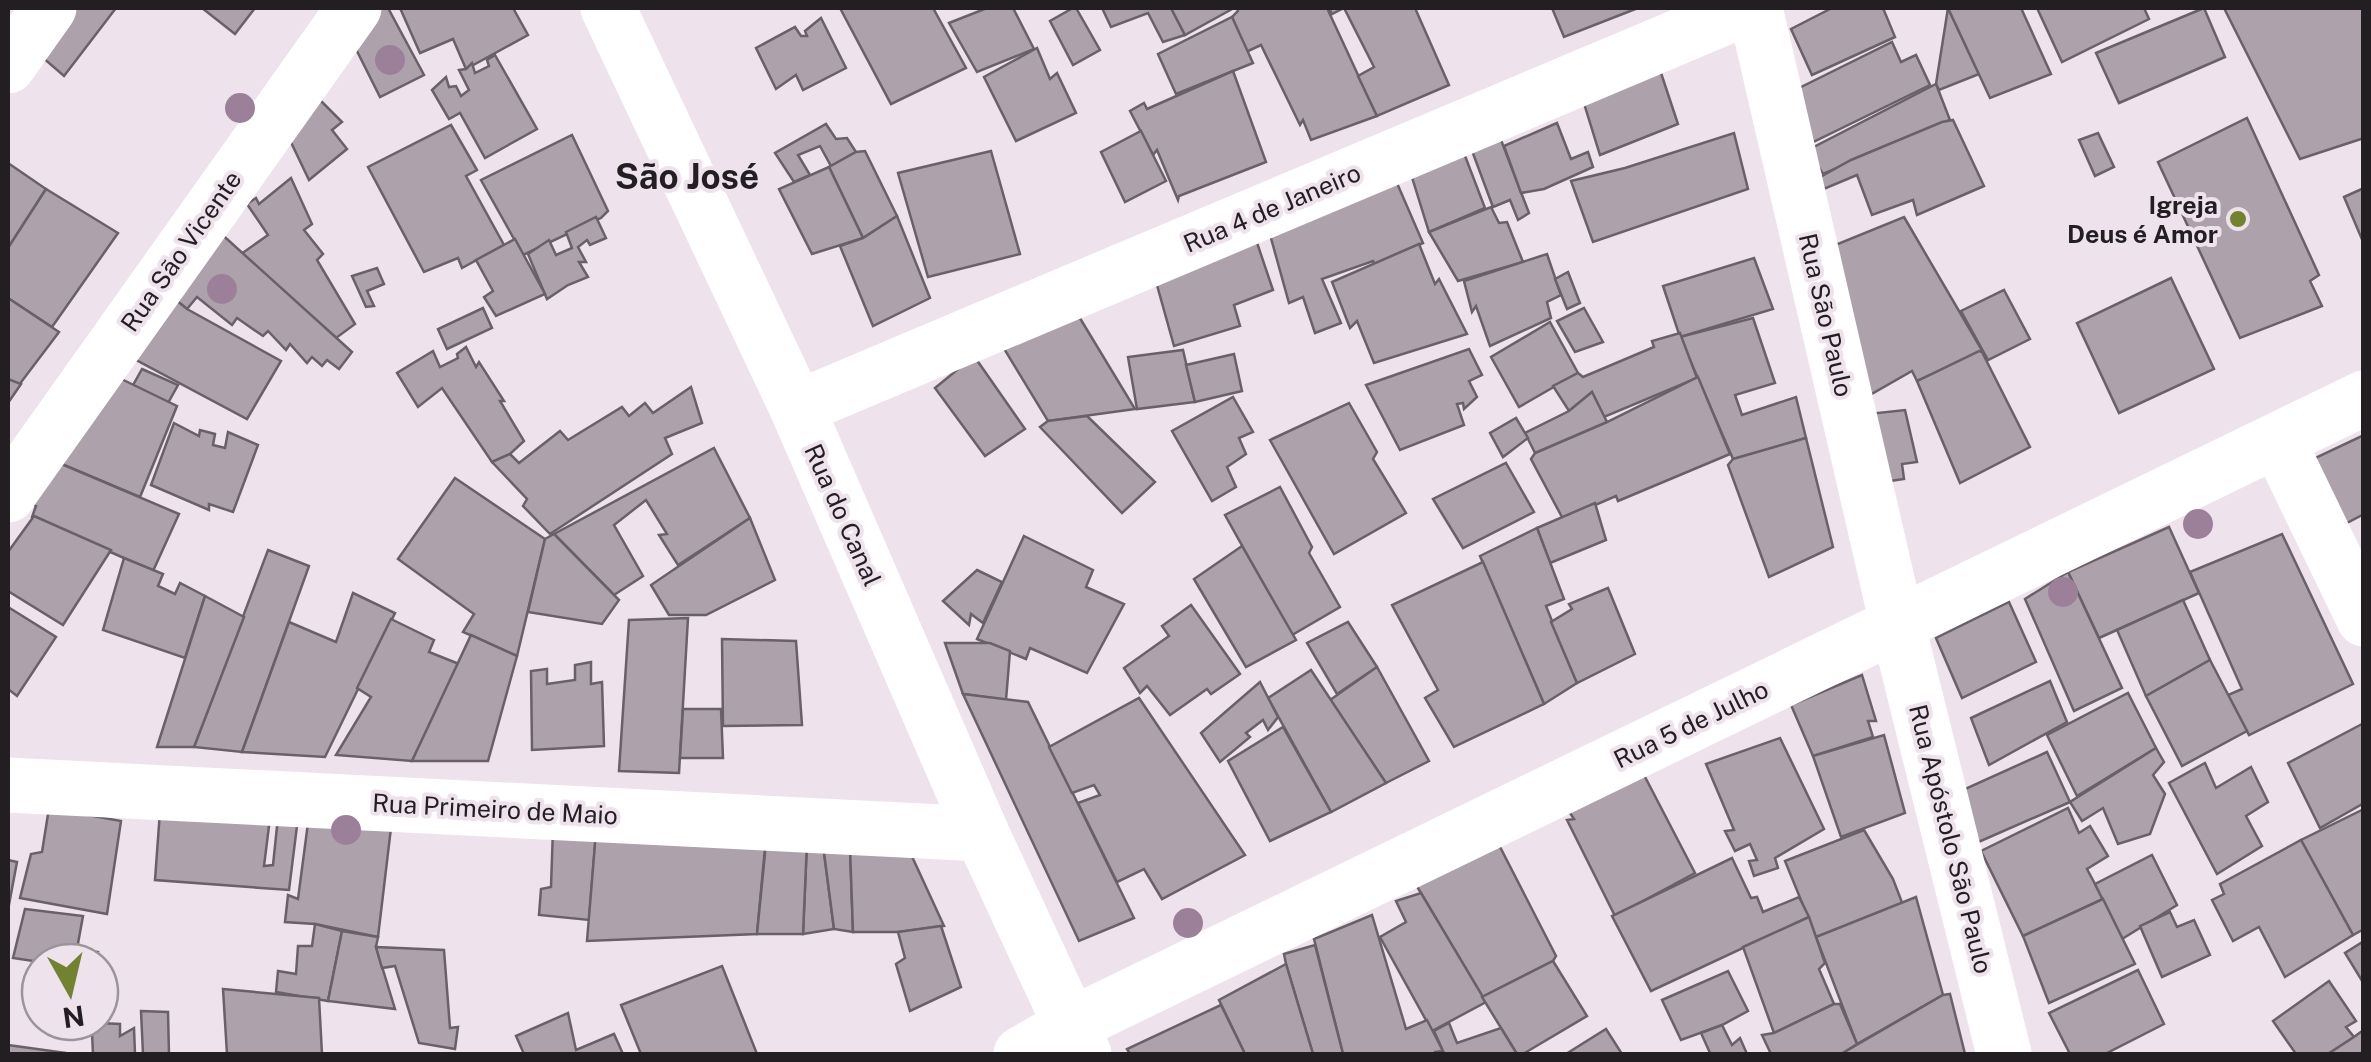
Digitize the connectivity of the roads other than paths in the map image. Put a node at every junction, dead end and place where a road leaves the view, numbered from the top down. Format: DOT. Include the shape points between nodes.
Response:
graph roads {
  1 [pos="49,8"];
  2 [pos="354,8"];
  3 [pos="1747,8"];
  4 [pos="1755,8"];
  5 [pos="614,9"];
  6 [pos="8,66"];
  7 [pos="2364,398"];
  8 [pos="796,408"];
  9 [pos="2278,441"];
  10 [pos="8,495"];
  11 [pos="2364,619"];
  12 [pos="1897,623"];
  13 [pos="8,784"];
  14 [pos="982,834"];
  15 [pos="1078,1040"];
  16 [pos="1021,1054"];
  17 [pos="2004,1054"];
  1 -- 6 [label="street"];
  2 -- 10 [label="street, Rua São Vicente"];
  3 -- 8 [label="street, Rua 4 de Janeiro"];
  4 -- 12 [label="street, Rua São Paulo"];
  5 -- 8 [label="street, Rua do Canal"];
  7 -- 9 [label="street, Rua 5 de Julho"];
  8 -- 14 [label="street, Rua do Canal"];
  9 -- 11 [label="street"];
  9 -- 12 [label="street, Rua 5 de Julho"];
  12 -- 15 [label="street, Rua 5 de Julho"];
  12 -- 17 [label="street, Rua Apóstolo São Paulo"];
  13 -- 14 [label="street, Rua Primeiro de Maio"];
  14 -- 15 [label="street, Rua do Canal"];
  15 -- 16 [label="street, Rua 5 de Julho"];
}
